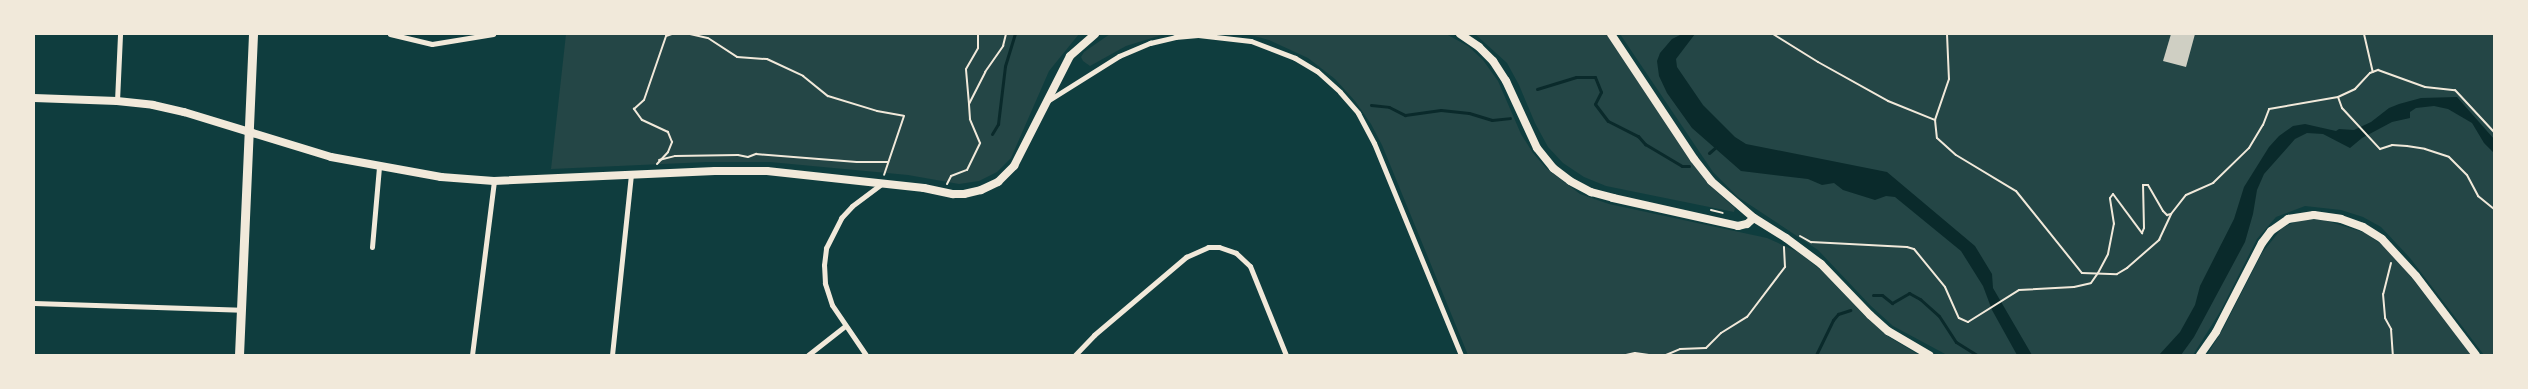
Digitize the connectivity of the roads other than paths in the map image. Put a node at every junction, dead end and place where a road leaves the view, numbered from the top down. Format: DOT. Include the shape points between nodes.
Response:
graph roads {
  1 [pos="120,34"];
  2 [pos="253,34"];
  3 [pos="390,34"];
  4 [pos="493,34"];
  5 [pos="1095,34"];
  6 [pos="1460,34"];
  7 [pos="1611,34"];
  8 [pos="34,98"];
  9 [pos="117,101"];
  10 [pos="1044,103"];
  11 [pos="248,131"];
  12 [pos="379,167"];
  13 [pos="631,174"];
  14 [pos="494,181"];
  15 [pos="882,183"];
  16 [pos="1751,216"];
  17 [pos="372,247"];
  18 [pos="34,303"];
  19 [pos="241,310"];
  20 [pos="845,326"];
  21 [pos="239,355"];
  22 [pos="472,355"];
  23 [pos="612,355"];
  24 [pos="808,355"];
  25 [pos="866,355"];
  26 [pos="1075,355"];
  27 [pos="1286,355"];
  28 [pos="1461,355"];
  29 [pos="1929,355"];
  30 [pos="2200,355"];
  31 [pos="2476,355"];
  1 -- 9 [label="street"];
  2 -- 11 [label="main road"];
  3 -- 4 [label="street" via="432,44"];
  5 -- 10 [label="street" via="1070,56"];
  6 -- 16 [label="street" via="1479,46 1493,62 1506,81 1537,148 1553,168 1570,181 1591,192 1613,198 1738,226"];
  7 -- 16 [label="street" via="1694,159 1711,181"];
  8 -- 9 [label="street"];
  9 -- 11 [label="street" via="176,110"];
  10 -- 15 [label="street" via="1023,151 1007,174 990,186 974,192 943,193"];
  10 -- 28 [label="street" via="1119,56 1175,37 1198,35 1251,41 1295,58 1317,71 1358,113 1374,143"];
  11 -- 12 [label="street" via="331,157"];
  11 -- 19 [label="main road"];
  12 -- 14 [label="street"];
  12 -- 17 [label="street"];
  13 -- 14 [label="street"];
  13 -- 15 [label="street" via="767,171"];
  13 -- 23 [label="street"];
  14 -- 22 [label="street"];
  15 -- 20 [label="street" via="841,218 826,248 825,282 832,304"];
  16 -- 29 [label="street" via="1821,264 1888,331"];
  18 -- 19 [label="street"];
  19 -- 21 [label="main road"];
  20 -- 24 [label="street"];
  20 -- 25 [label="street"];
  26 -- 27 [label="street" via="1186,257 1208,247 1220,247 1236,253 1250,266"];
  30 -- 31 [label="street" via="2271,231 2283,222 2314,215 2341,219 2382,239 2416,276"];
}
